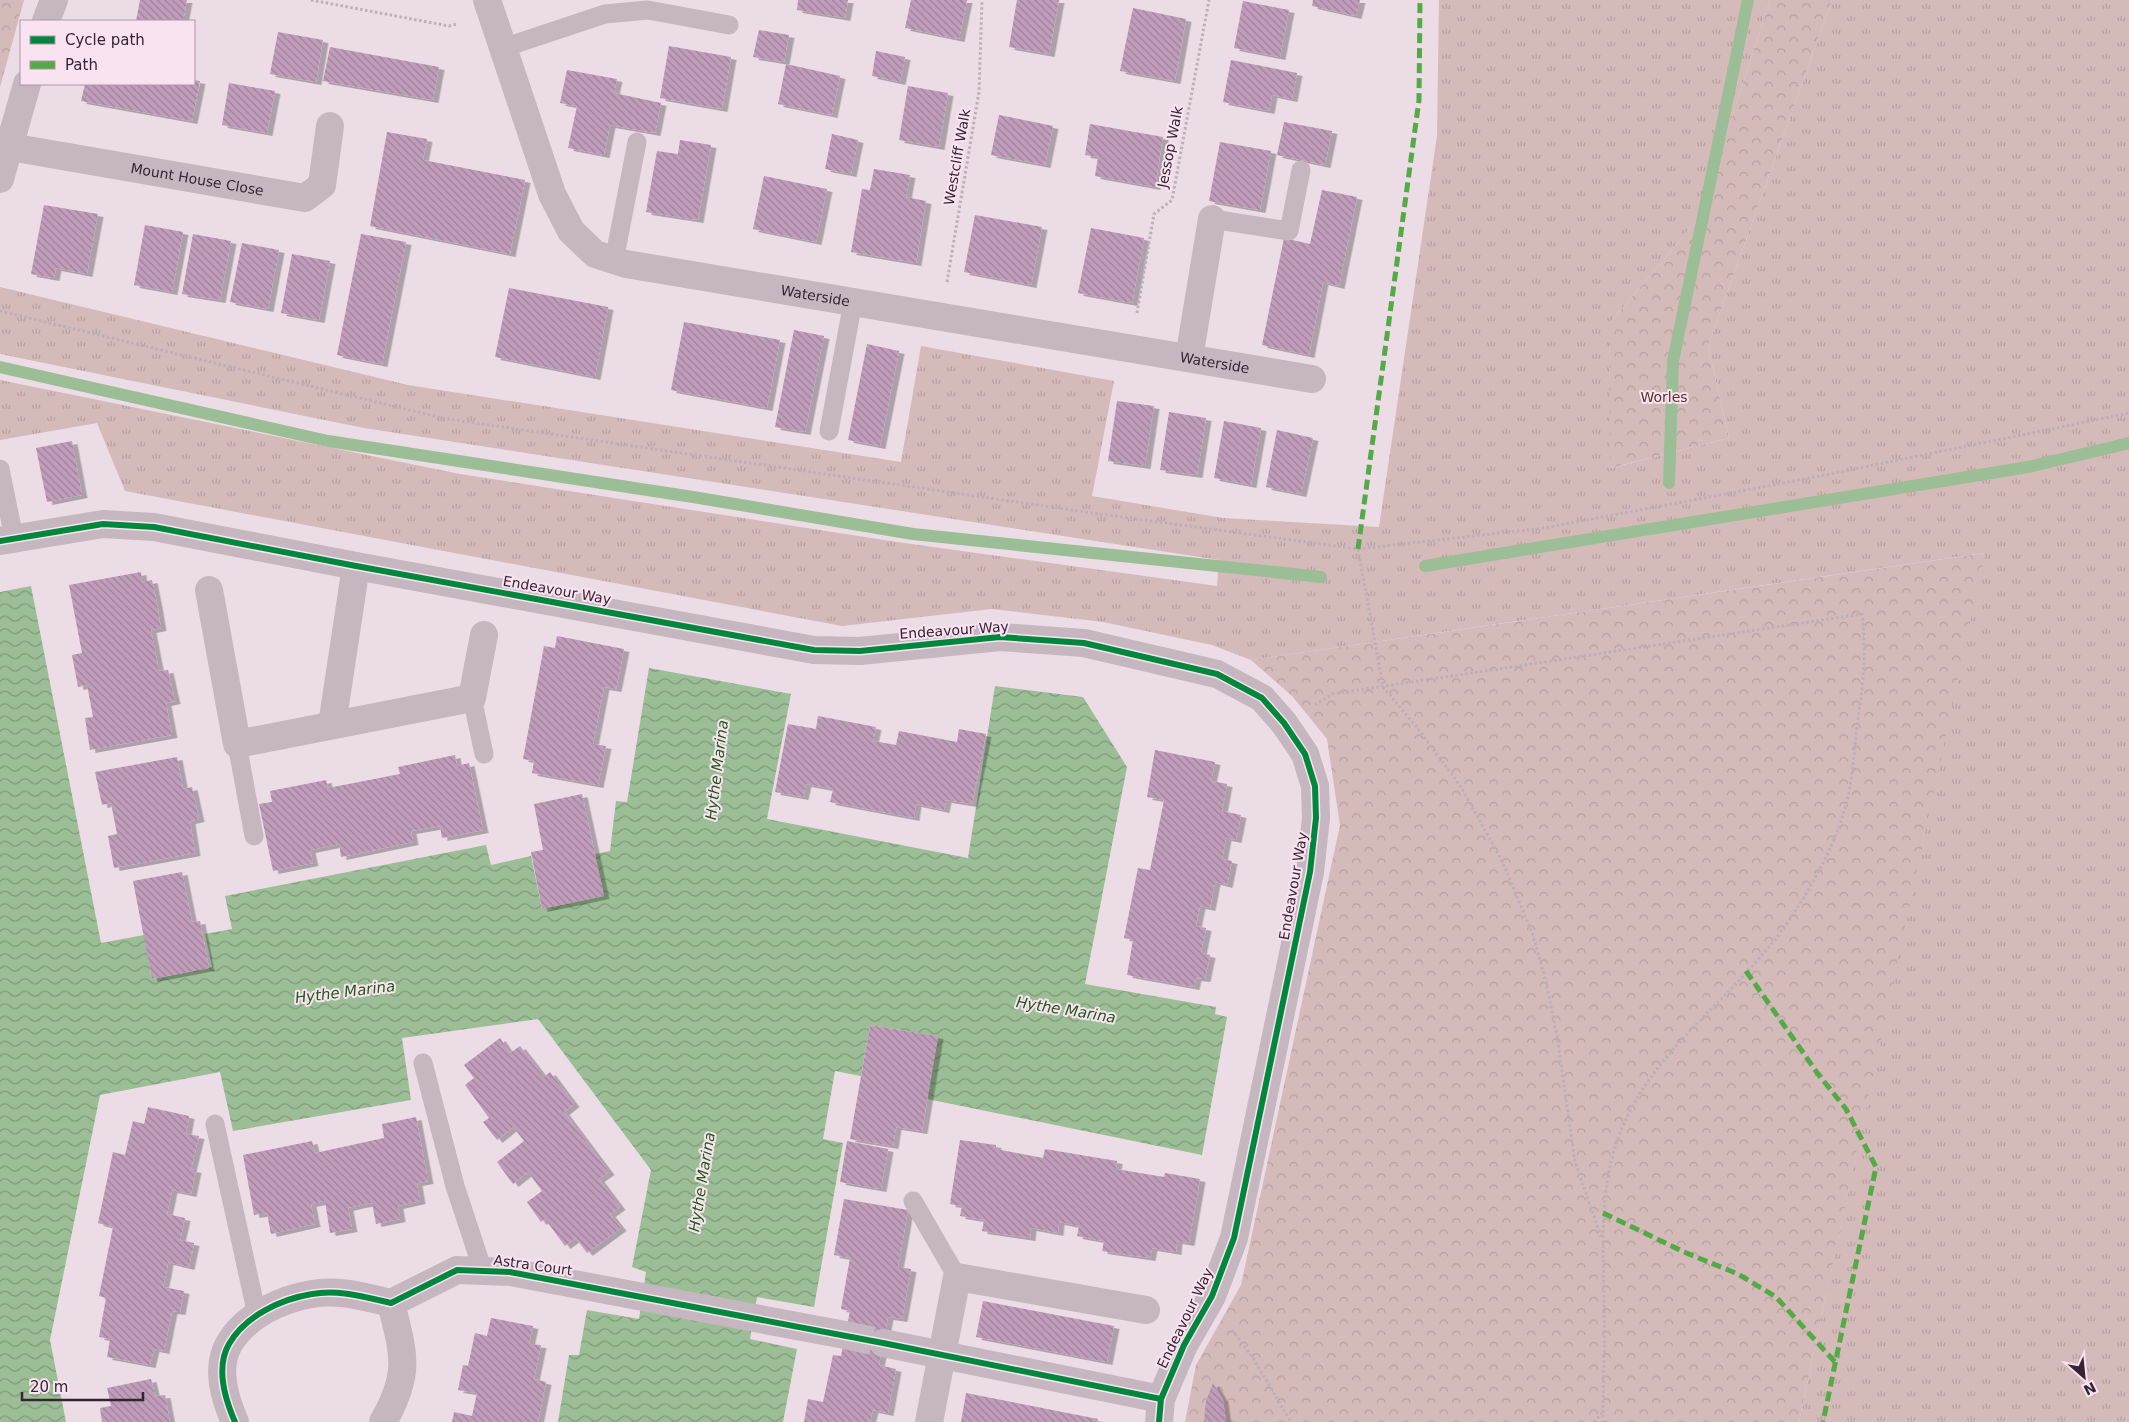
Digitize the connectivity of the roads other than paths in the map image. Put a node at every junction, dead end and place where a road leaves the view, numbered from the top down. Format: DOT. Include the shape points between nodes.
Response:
graph roads {
  1 [pos="54,0"];
  2 [pos="489,6"];
  3 [pos="46,20"];
  4 [pos="729,25"];
  5 [pos="502,48"];
  6 [pos="26,85"];
  7 [pos="330,126"];
  8 [pos="637,142"];
  9 [pos="10,147"];
  10 [pos="1301,170"];
  11 [pos="0,179"];
  12 [pos="1212,218"];
  13 [pos="614,260"];
  14 [pos="853,302"];
  15 [pos="1189,358"];
  16 [pos="1312,379"];
  17 [pos="829,430"];
  18 [pos="0,469"];
  19 [pos="7,540"];
  20 [pos="356,566"];
  21 [pos="209,590"];
  22 [pos="484,635"];
  23 [pos="472,698"];
  24 [pos="332,725"];
  25 [pos="237,744"];
  26 [pos="484,754"];
  27 [pos="254,836"];
  28 [pos="423,1063"];
  29 [pos="215,1124"];
  30 [pos="913,1201"];
  31 [pos="482,1271"];
  32 [pos="957,1277"];
  33 [pos="391,1303"];
  34 [pos="1146,1310"];
  35 [pos="257,1315"];
  36 [pos="845,1336"];
  37 [pos="883,1343"];
  38 [pos="942,1355"];
  39 [pos="1160,1410"];
  40 [pos="235,1422"];
  41 [pos="383,1422"];
  42 [pos="930,1422"];
  1 -- 3 [label="street"];
  2 -- 5 [label="street, Waterside"];
  4 -- 5 [label="lane" via="648,10 605,14"];
  5 -- 13 [label="street, Waterside" via="552,194 571,231 595,254"];
  6 -- 9 [label="street"];
  7 -- 9 [label="street, Mount House Close" via="322,185 305,198"];
  8 -- 13 [label="lane"];
  9 -- 11 [label="street"];
  10 -- 12 [label="lane" via="1288,231"];
  12 -- 15 [label="street"];
  13 -- 14 [label="street, Waterside"];
  14 -- 15 [label="street, Waterside"];
  14 -- 17 [label="lane"];
  15 -- 16 [label="street, Waterside"];
  18 -- 19 [label="lane"];
  19 -- 20 [label="street, Endeavour Way" via="103,524 154,527"];
  20 -- 24 [label="street"];
  20 -- 39 [label="street, Endeavour Way" via="814,650 860,651 1000,637 1084,643 1217,674 1262,698 1305,754 1316,786 1310,872 1234,1238 1212,1296 1184,1346"];
  21 -- 25 [label="street"];
  22 -- 23 [label="street"];
  23 -- 24 [label="street"];
  23 -- 26 [label="lane"];
  24 -- 25 [label="street"];
  25 -- 27 [label="lane"];
  28 -- 31 [label="lane" via="455,1186"];
  29 -- 35 [label="lane"];
  30 -- 32 [label="lane"];
  31 -- 33 [label="street, Astra Court" via="457,1270"];
  31 -- 36 [label="street, Astra Court" via="510,1272"];
  32 -- 34 [label="street"];
  32 -- 38 [label="street"];
  33 -- 35 [label="street" via="353,1294 312,1294 278,1303"];
  33 -- 41 [label="street" via="402,1349 402,1376 394,1403"];
  35 -- 40 [label="street" via="228,1345 223,1365 223,1388"];
  37 -- 38 [label="street, Endeavour Way"];
  38 -- 39 [label="street, Endeavour Way"];
  38 -- 42 [label="street"];
}
